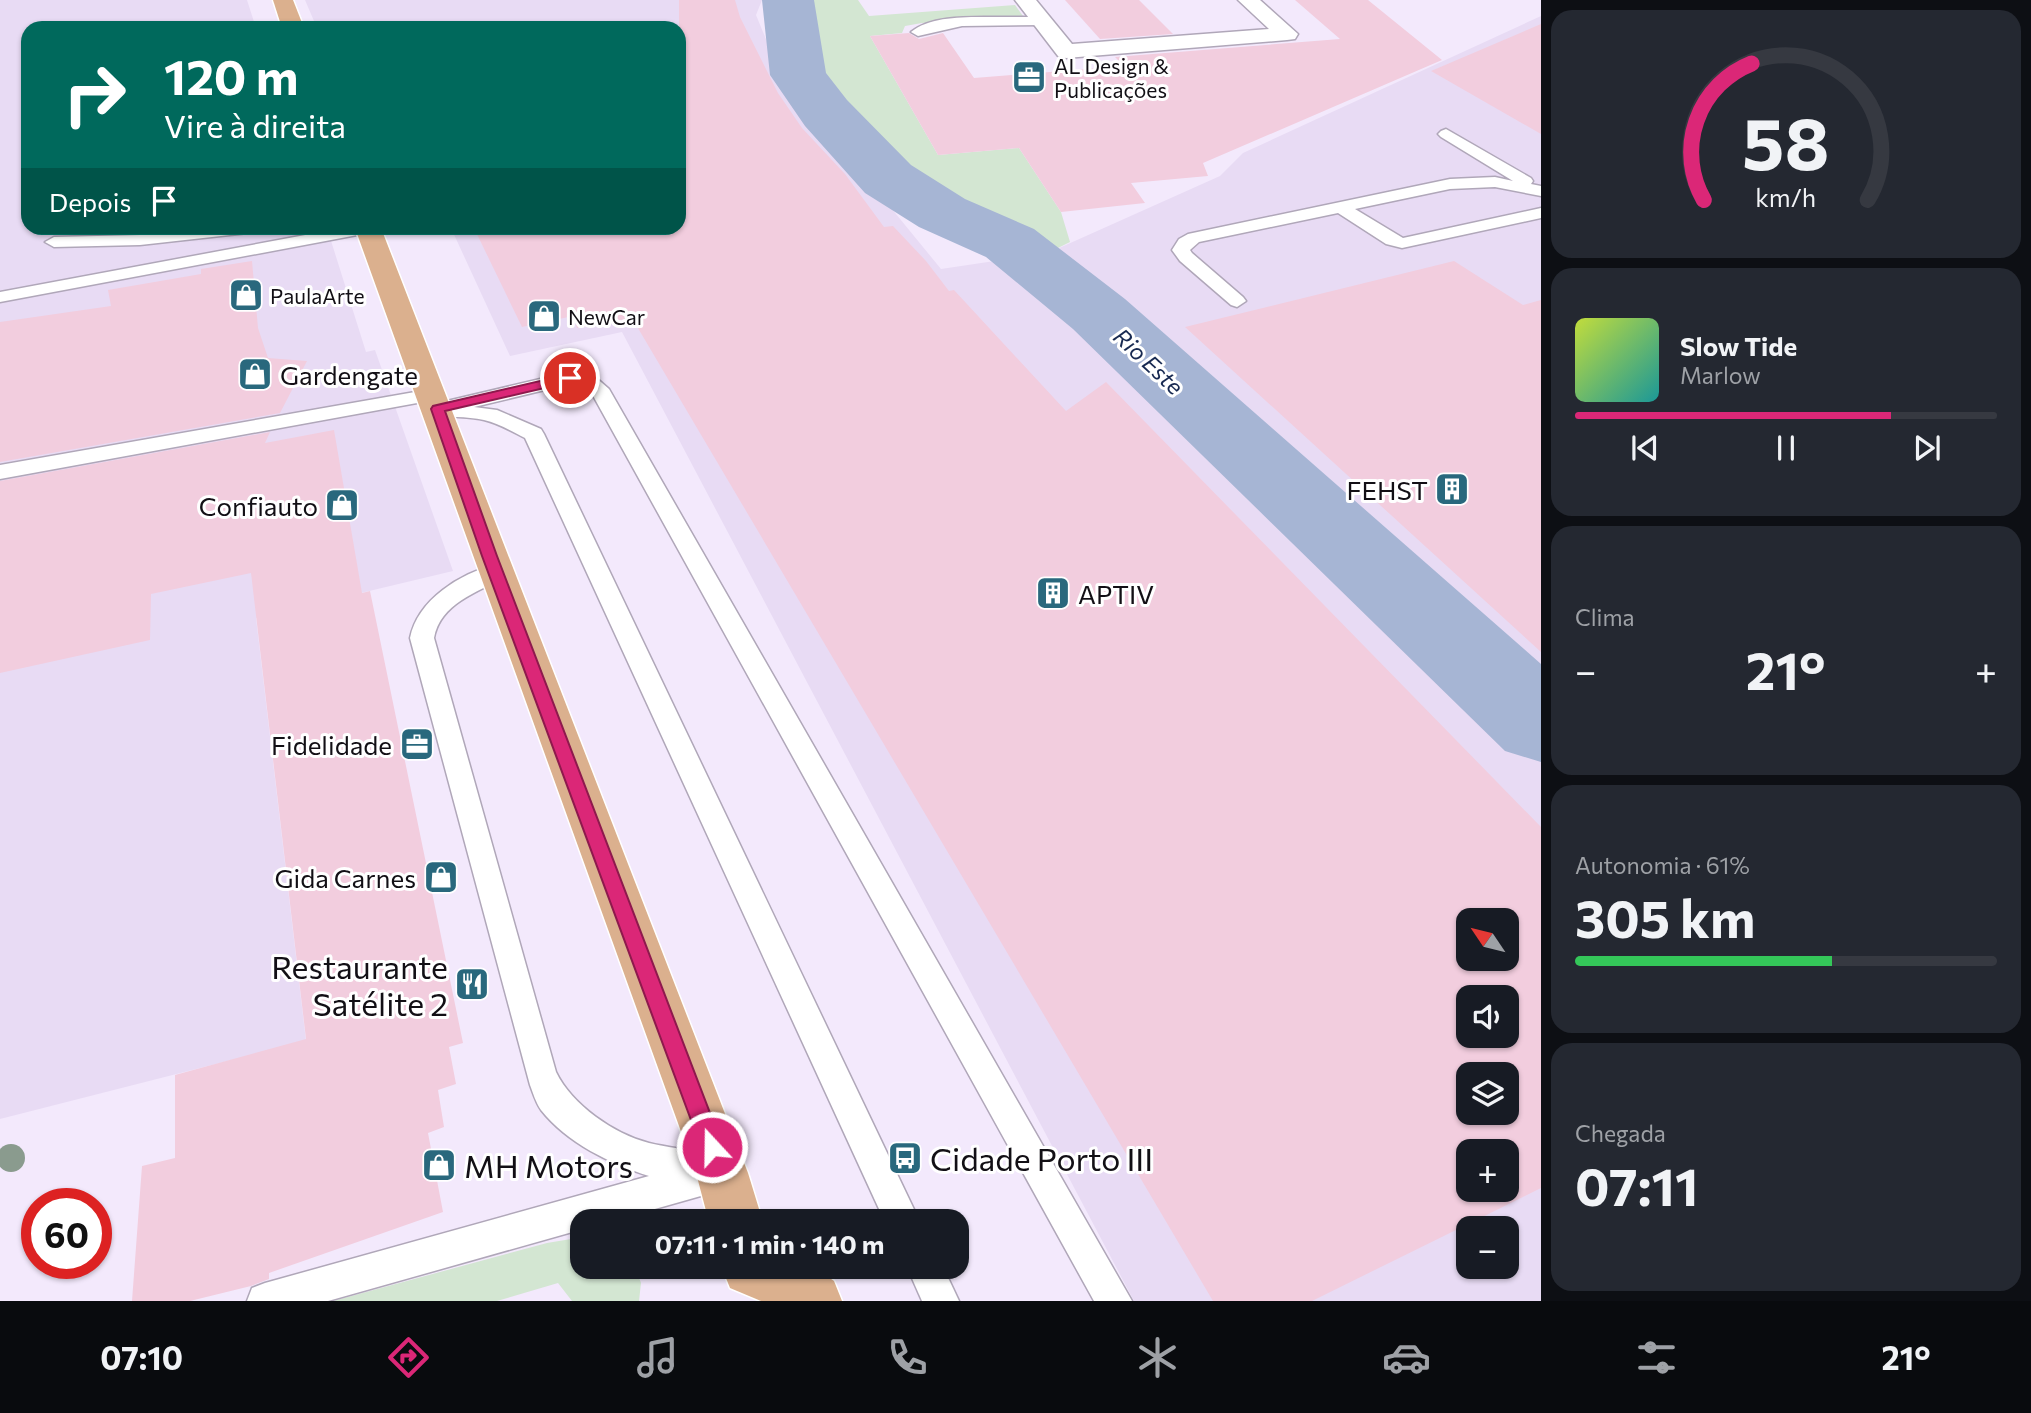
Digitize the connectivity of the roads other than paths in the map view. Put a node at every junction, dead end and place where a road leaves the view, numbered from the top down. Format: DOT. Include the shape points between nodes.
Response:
graph roads {
  1 [pos="283,0"];
  2 [pos="1025,0"];
  3 [pos="1248,0"];
  4 [pos="290,21"];
  5 [pos="1042,21"];
  6 [pos="983,23"];
  7 [pos="918,32"];
  8 [pos="946,38"];
  9 [pos="1446,134"];
  10 [pos="1541,191"];
  11 [pos="1341,207"];
  12 [pos="1541,212"];
  13 [pos="185,235"];
  14 [pos="331,235"];
  15 [pos="371,235"];
  16 [pos="54,242"];
  17 [pos="0,297"];
  18 [pos="1237,301"];
  19 [pos="435,402"];
  20 [pos="0,472"];
  21 [pos="496,572"];
  22 [pos="700,1209"];
  23 [pos="727,1209"];
  24 [pos="897,1209"];
  25 [pos="570,1266"];
  26 [pos="786,1279"];
  27 [pos="931,1279"];
  28 [pos="265,1301"];
  29 [pos="814,1301"];
  30 [pos="941,1301"];
  31 [pos="1114,1301"];
  1 -- 4 [label="main road"];
  2 -- 5 [label="street"];
  3 -- 5 [label="street" via="1287,34 1066,51"];
  5 -- 6 [label="lane"];
  6 -- 7 [label="lane"];
  6 -- 8 [label="lane" via="974,31"];
  9 -- 10 [label="lane"];
  10 -- 11 [label="lane" via="1505,183 1462,183"];
  11 -- 12 [label="lane" via="1402,243"];
  11 -- 18 [label="lane" via="1185,243 1181,250 1186,257"];
  13 -- 16 [label="lane"];
  14 -- 17 [label="lane"];
  15 -- 19 [label="main road"];
  19 -- 20 [label="lane"];
  19 -- 21 [label="main road"];
  19 -- 24 [label="lane" via="489,414 534,433"];
  19 -- 31 [label="lane" via="570,378 587,380 599,389"];
  21 -- 22 [label="lane" via="432,611 422,625 422,638 541,1074 552,1098 580,1124 647,1159"];
  21 -- 23 [label="main road"];
  25 -- 28 [label="lane"];
  26 -- 29 [label="main road"];
  27 -- 30 [label="lane"];
}
